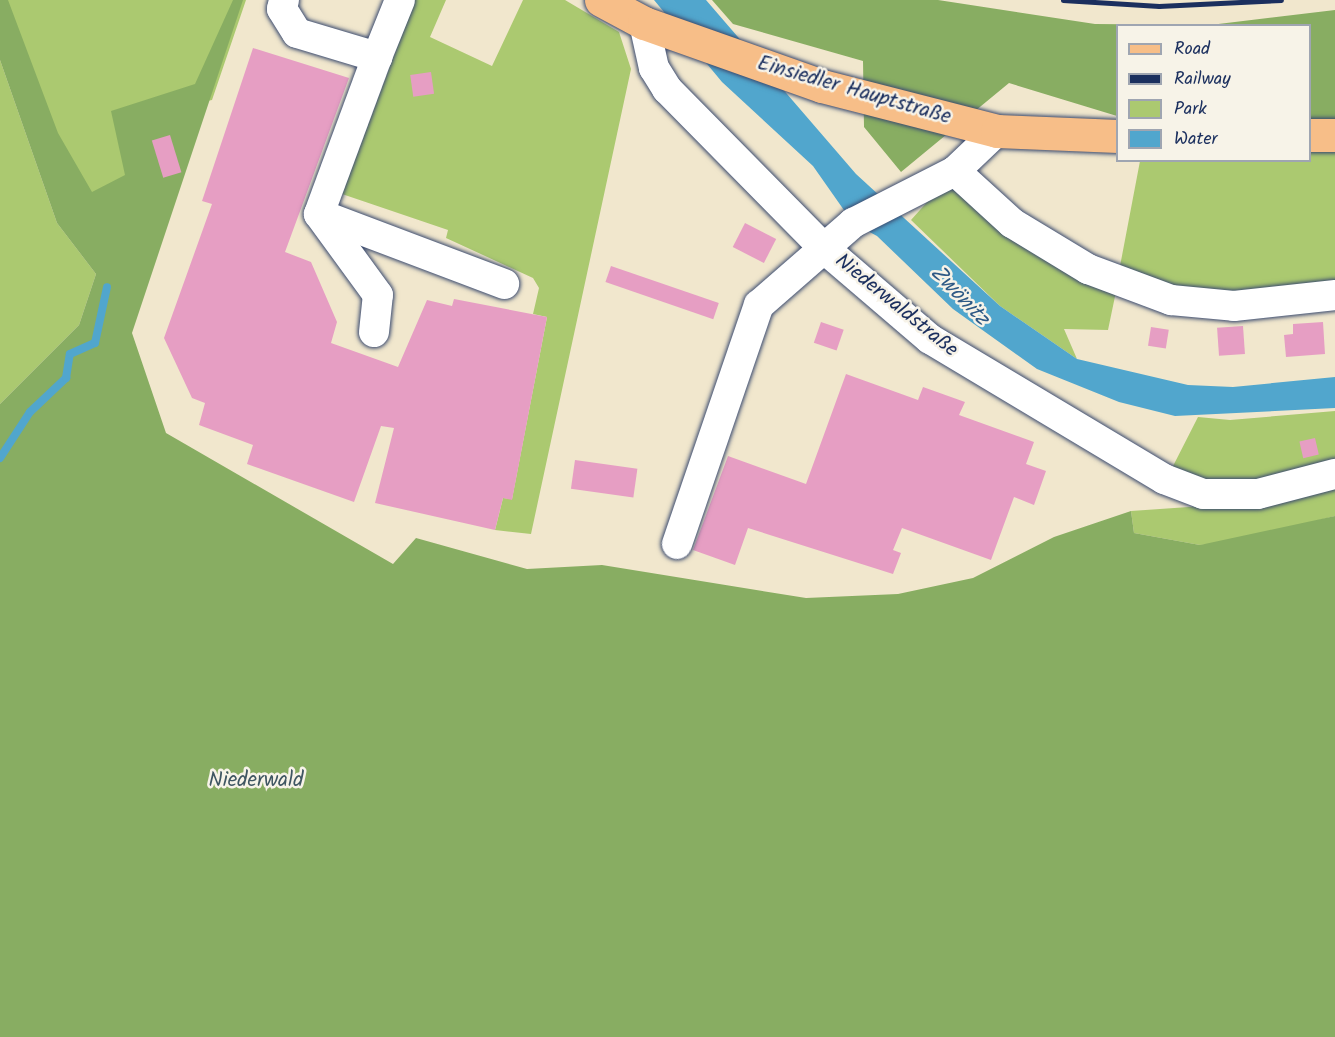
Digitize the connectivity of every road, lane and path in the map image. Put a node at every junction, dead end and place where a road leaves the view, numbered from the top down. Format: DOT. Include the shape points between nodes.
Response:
graph roads {
  1 [pos="284,0"];
  2 [pos="400,0"];
  3 [pos="601,0"];
  4 [pos="644,23"];
  5 [pos="377,57"];
  6 [pos="997,131"];
  7 [pos="1311,135"];
  8 [pos="1335,135"];
  9 [pos="1116,136"];
  10 [pos="955,171"];
  11 [pos="319,214"];
  12 [pos="826,250"];
  13 [pos="504,284"];
  14 [pos="1335,295"];
  15 [pos="374,332"];
  16 [pos="1335,474"];
  17 [pos="677,544"];
  1 -- 5 [label="street" via="282,9 297,33"];
  2 -- 5 [label="street"];
  3 -- 4 [label="main road, Einsiedler Hauptstraße"];
  4 -- 6 [label="main road, Einsiedler Hauptstraße" via="822,86"];
  4 -- 12 [label="street, Niederwaldstraße" via="650,59 667,88"];
  5 -- 11 [label="street"];
  6 -- 9 [label="main road, Einsiedler Hauptstraße"];
  6 -- 10 [label="street"];
  7 -- 8 [label="main road"];
  10 -- 12 [label="street" via="853,223"];
  10 -- 14 [label="street" via="1012,223 1088,270 1171,300 1234,306"];
  11 -- 13 [label="street"];
  11 -- 15 [label="street" via="378,296"];
  12 -- 16 [label="street, Niederwaldstraße" via="930,339 1164,479 1203,494 1258,494"];
  12 -- 17 [label="street" via="759,305"];
}
